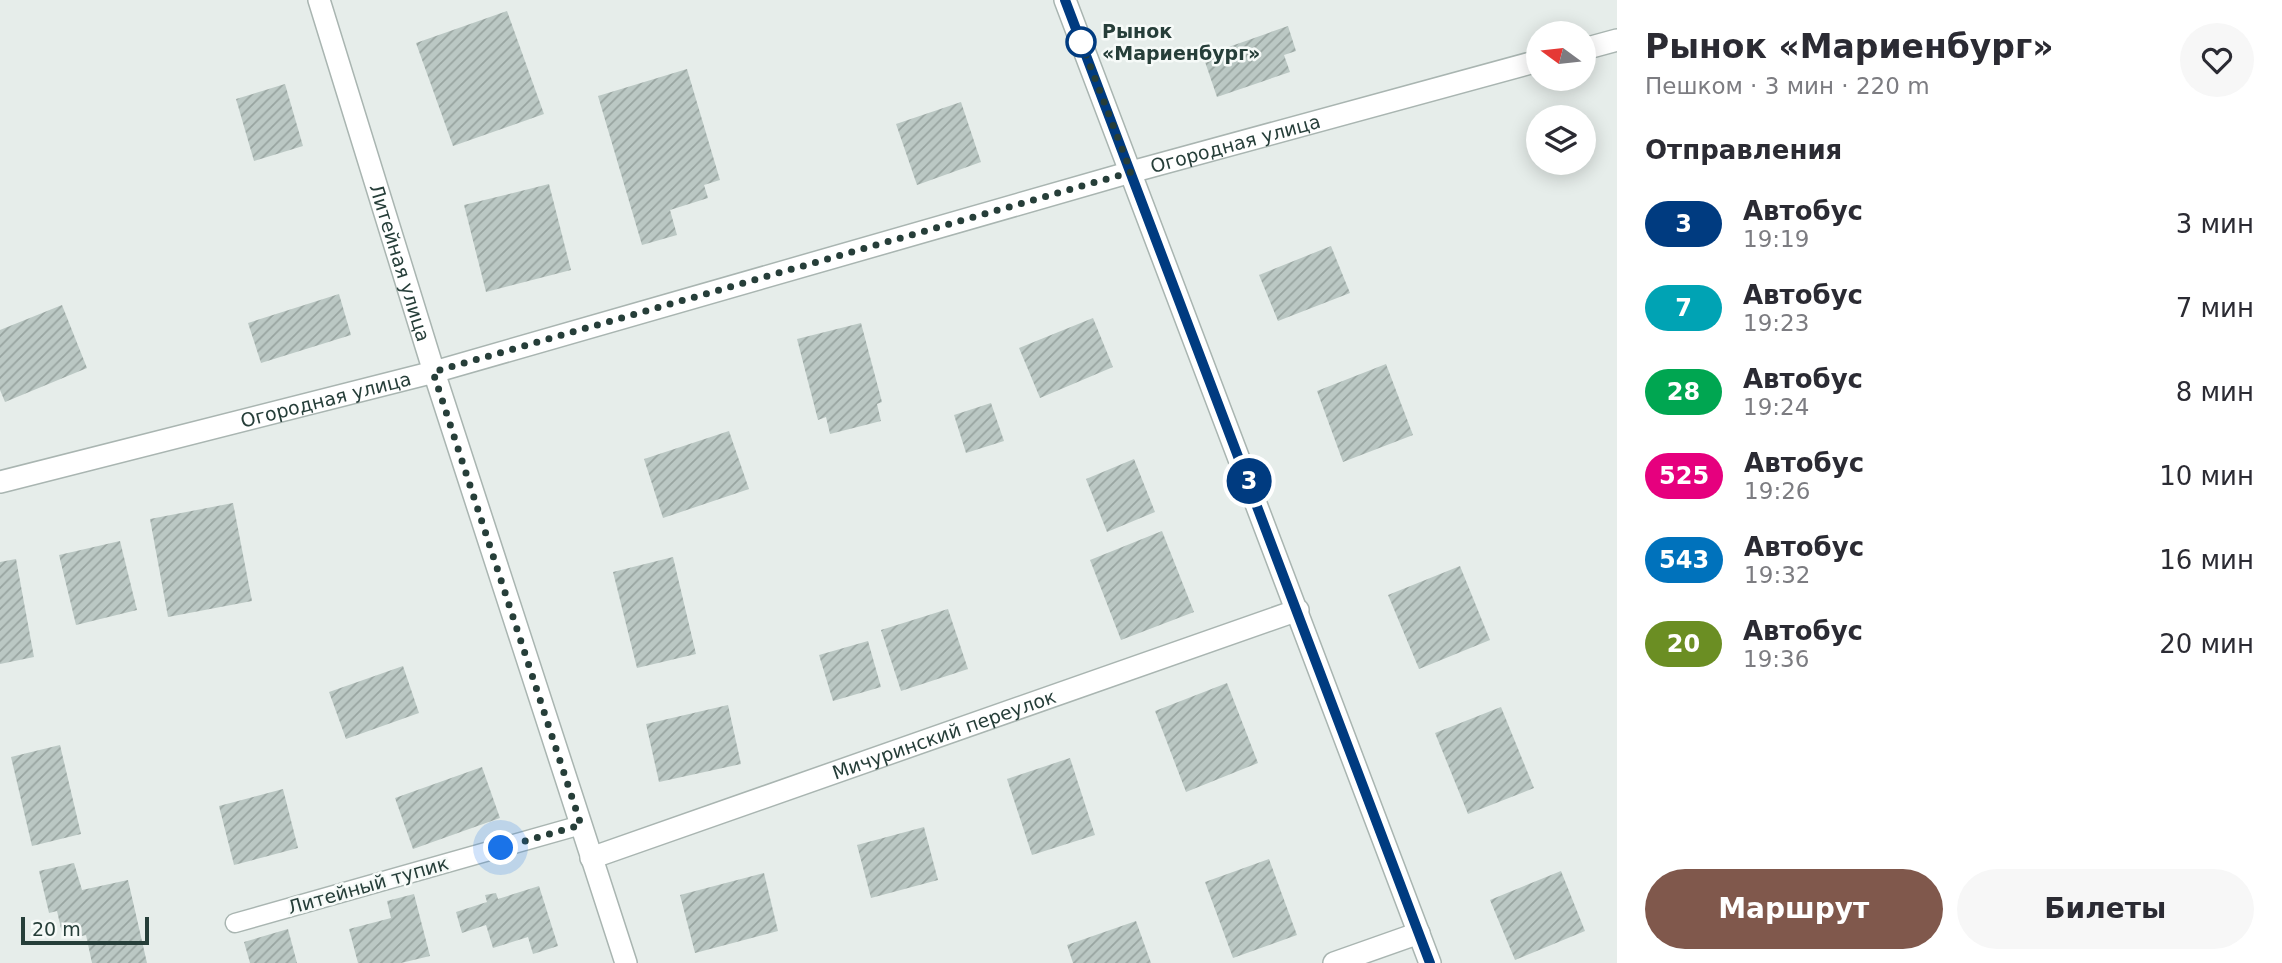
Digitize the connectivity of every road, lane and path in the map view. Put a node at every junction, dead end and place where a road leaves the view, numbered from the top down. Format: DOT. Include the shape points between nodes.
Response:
graph roads {
  1 [pos="319,0"];
  2 [pos="1065,0"];
  3 [pos="1617,40"];
  4 [pos="1596,46"];
  5 [pos="1526,64"];
  6 [pos="1131,172"];
  7 [pos="433,372"];
  8 [pos="0,482"];
  9 [pos="1298,610"];
  10 [pos="581,825"];
  11 [pos="591,858"];
  12 [pos="235,923"];
  13 [pos="1419,933"];
  14 [pos="626,963"];
  15 [pos="1334,963"];
  16 [pos="1430,963"];
  1 -- 7 [label="street, Литейная улица"];
  2 -- 6 [label="street"];
  3 -- 4 [label="street"];
  5 -- 6 [label="street, Огородная улица"];
  6 -- 7 [label="street, Огородная улица"];
  6 -- 9 [label="street"];
  7 -- 8 [label="street, Огородная улица"];
  7 -- 10 [label="street, Литейная улица"];
  9 -- 11 [label="street, Мичуринский переулок"];
  9 -- 13 [label="street"];
  10 -- 11 [label="street, Литейная улица"];
  10 -- 12 [label="lane, Литейный тупик"];
  11 -- 14 [label="street, Литейная улица"];
  13 -- 15 [label="street"];
  13 -- 16 [label="street"];
}
